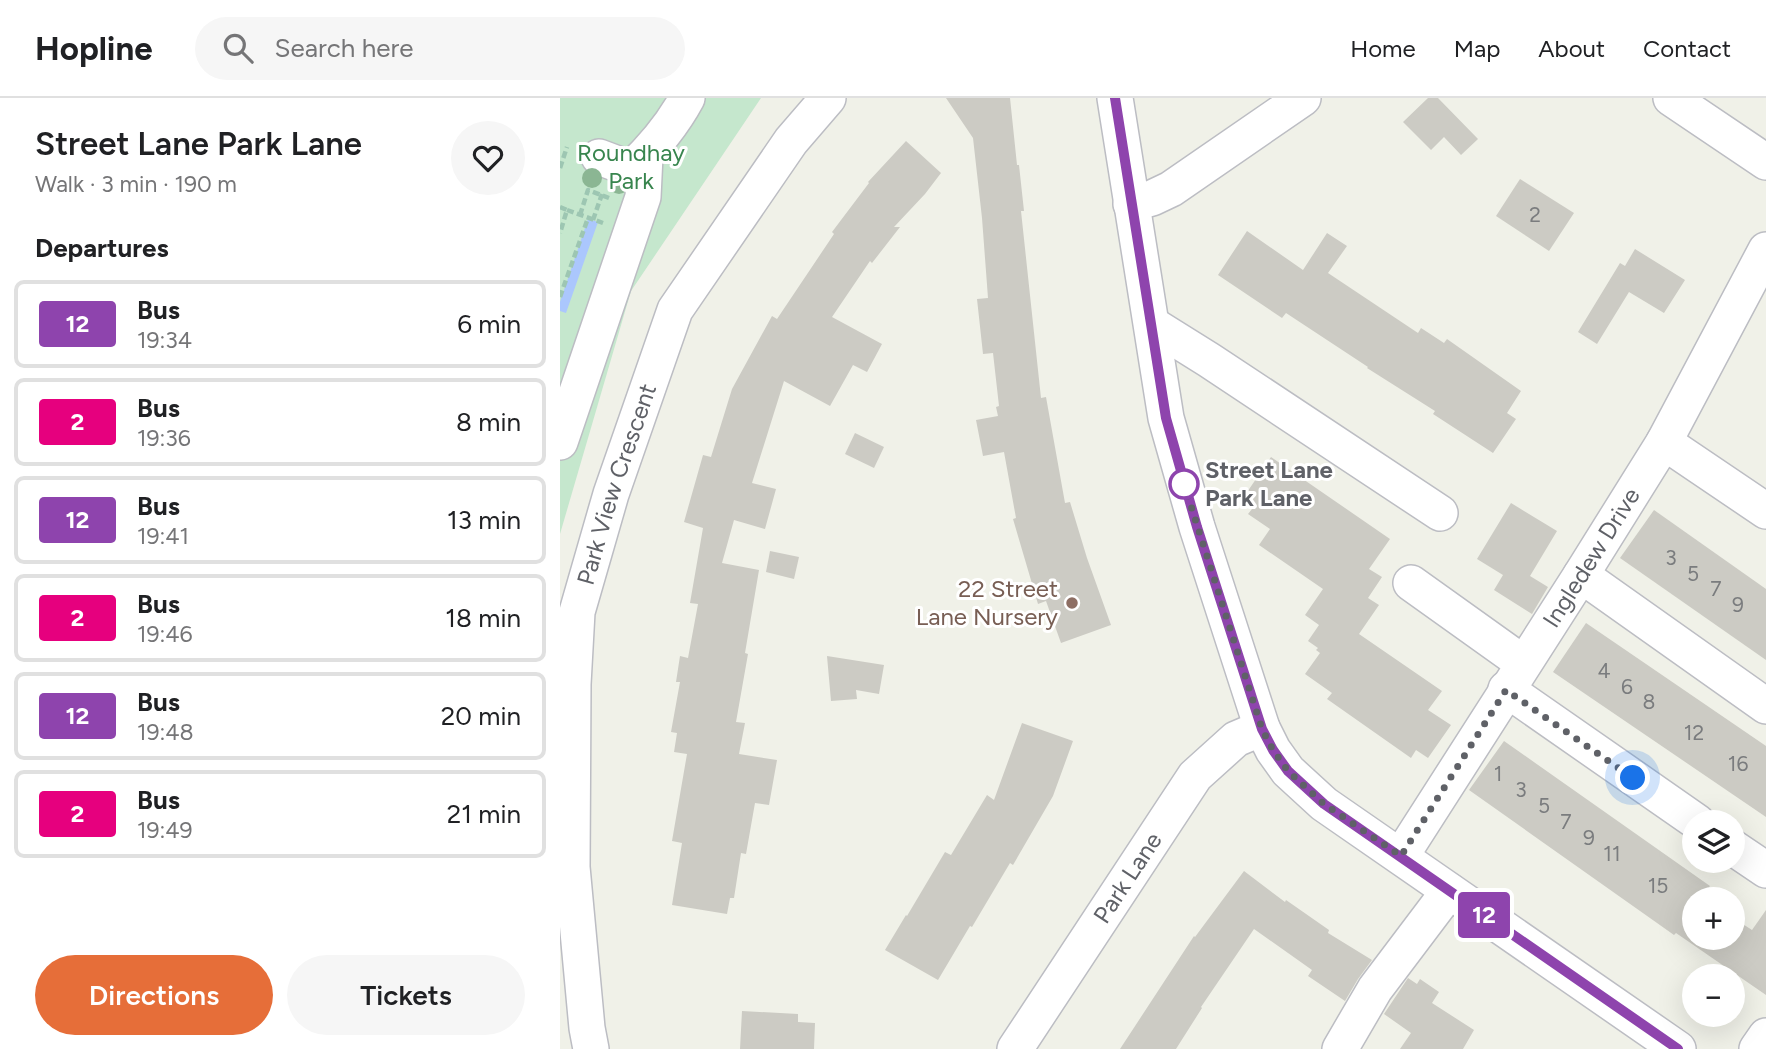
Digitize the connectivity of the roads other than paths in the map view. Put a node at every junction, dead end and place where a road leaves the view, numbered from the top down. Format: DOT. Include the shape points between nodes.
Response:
graph roads {
  1 [pos="687,98"];
  2 [pos="828,98"];
  3 [pos="1115,98"];
  4 [pos="1303,98"];
  5 [pos="1671,98"];
  6 [pos="645,156"];
  7 [pos="600,157"];
  8 [pos="1766,162"];
  9 [pos="1131,204"];
  10 [pos="1766,250"];
  11 [pos="1153,325"];
  12 [pos="560,442"];
  13 [pos="1664,442"];
  14 [pos="1766,511"];
  15 [pos="1440,513"];
  16 [pos="1581,575"];
  17 [pos="1411,583"];
  18 [pos="1515,676"];
  19 [pos="1766,706"];
  20 [pos="1262,729"];
  21 [pos="1682,810"];
  22 [pos="1401,856"];
  23 [pos="1745,856"];
  24 [pos="1766,870"];
  25 [pos="1450,891"];
  26 [pos="1766,1036"];
  27 [pos="1640,1039"];
  28 [pos="1016,1048"];
  29 [pos="591,1049"];
  30 [pos="1340,1049"];
  31 [pos="1678,1049"];
  32 [pos="1757,1049"];
  1 -- 6 [label="street"];
  2 -- 29 [label="street, Park View Crescent" via="791,141 675,310 611,494 577,612 572,867"];
  3 -- 9 [label="street"];
  4 -- 9 [label="street" via="1171,189"];
  5 -- 8 [label="street"];
  6 -- 7 [label="street" via="631,169"];
  6 -- 12 [label="street" via="643,197"];
  9 -- 11 [label="street"];
  10 -- 13 [label="street, Ingledew Drive"];
  11 -- 15 [label="street"];
  11 -- 20 [label="street" via="1166,418"];
  13 -- 14 [label="street"];
  13 -- 16 [label="street, Ingledew Drive"];
  16 -- 18 [label="street, Ingledew Drive"];
  16 -- 19 [label="street"];
  17 -- 18 [label="street"];
  18 -- 21 [label="street"];
  18 -- 22 [label="street, Ingledew Drive"];
  20 -- 22 [label="street" via="1288,771 1324,804"];
  20 -- 28 [label="street, Park Lane" via="1236,739 1195,776"];
  22 -- 25 [label="street"];
  23 -- 24 [label="street"];
  25 -- 27 [label="street"];
  25 -- 30 [label="street" via="1375,989"];
  26 -- 32 [label="street"];
  27 -- 31 [label="street"];
}
